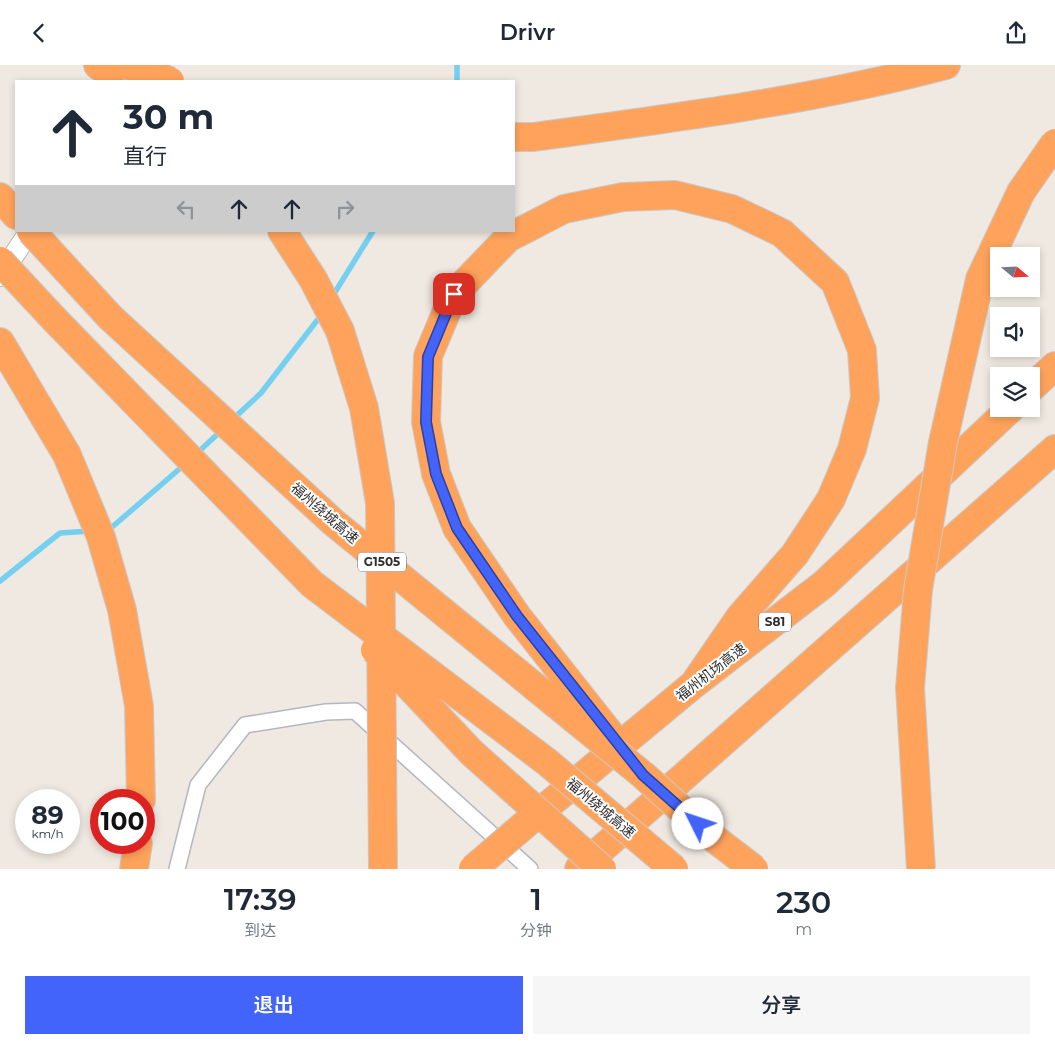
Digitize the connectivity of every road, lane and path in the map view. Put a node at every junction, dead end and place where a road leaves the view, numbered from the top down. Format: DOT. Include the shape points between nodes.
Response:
graph roads {
  1 [pos="98,65"];
  2 [pos="128,65"];
  3 [pos="145,65"];
  4 [pos="946,65"];
  5 [pos="119,80"];
  6 [pos="135,80"];
  7 [pos="167,80"];
  8 [pos="515,137"];
  9 [pos="1055,143"];
  10 [pos="0,197"];
  11 [pos="15,214"];
  12 [pos="30,232"];
  13 [pos="32,232"];
  14 [pos="283,232"];
  15 [pos="0,261"];
  16 [pos="0,275"];
  17 [pos="0,342"];
  18 [pos="1055,366"];
  19 [pos="1040,380"];
  20 [pos="1001,417"];
  21 [pos="1055,449"];
  22 [pos="312,583"];
  23 [pos="694,684"];
  24 [pos="643,775"];
  25 [pos="141,789"];
  26 [pos="136,854"];
  27 [pos="527,868"];
  28 [pos="588,868"];
  29 [pos="134,869"];
  30 [pos="178,869"];
  31 [pos="383,869"];
  32 [pos="473,869"];
  33 [pos="674,869"];
  34 [pos="754,869"];
  35 [pos="920,869"];
  1 -- 5 [label="highway"];
  2 -- 7 [label="highway, bridge"];
  3 -- 6 [label="street"];
  4 -- 8 [label="highway" via="887,81 750,107"];
  9 -- 35 [label="highway, bridge" via="1021,191 980,279 943,442 918,591 910,688"];
  10 -- 11 [label="highway"];
  12 -- 16 [label="street"];
  13 -- 24 [label="highway, 福州绕城高速 / G1505, bridge" via="110,317 333,522"];
  14 -- 31 [label="highway, bridge" via="313,279 340,331 364,408 380,503"];
  15 -- 22 [label="highway, 福州绕城高速, bridge"];
  17 -- 25 [label="highway" via="67,455 101,537 122,610 139,706"];
  18 -- 19 [label="highway"];
  20 -- 23 [label="highway, 福州机场高速 / S81" via="824,584"];
  21 -- 28 [label="highway"];
  22 -- 28 [label="highway, bridge" via="471,752"];
  22 -- 33 [label="highway, 福州绕城高速, bridge" via="547,761"];
  23 -- 24 [label="highway, bridge" via="740,617 795,553 831,499 852,449 865,397 862,350 835,282 782,233 732,209 675,195 623,197 564,209 508,239 454,294 428,357 426,422 436,474 457,528 517,616"];
  23 -- 32 [label="highway, 福州机场高速 / S81, bridge"];
  24 -- 34 [label="highway, 福州绕城高速 / G1505, bridge"];
  26 -- 29 [label="highway"];
  27 -- 30 [label="street" via="355,711 326,712 245,725 198,785"];
}
